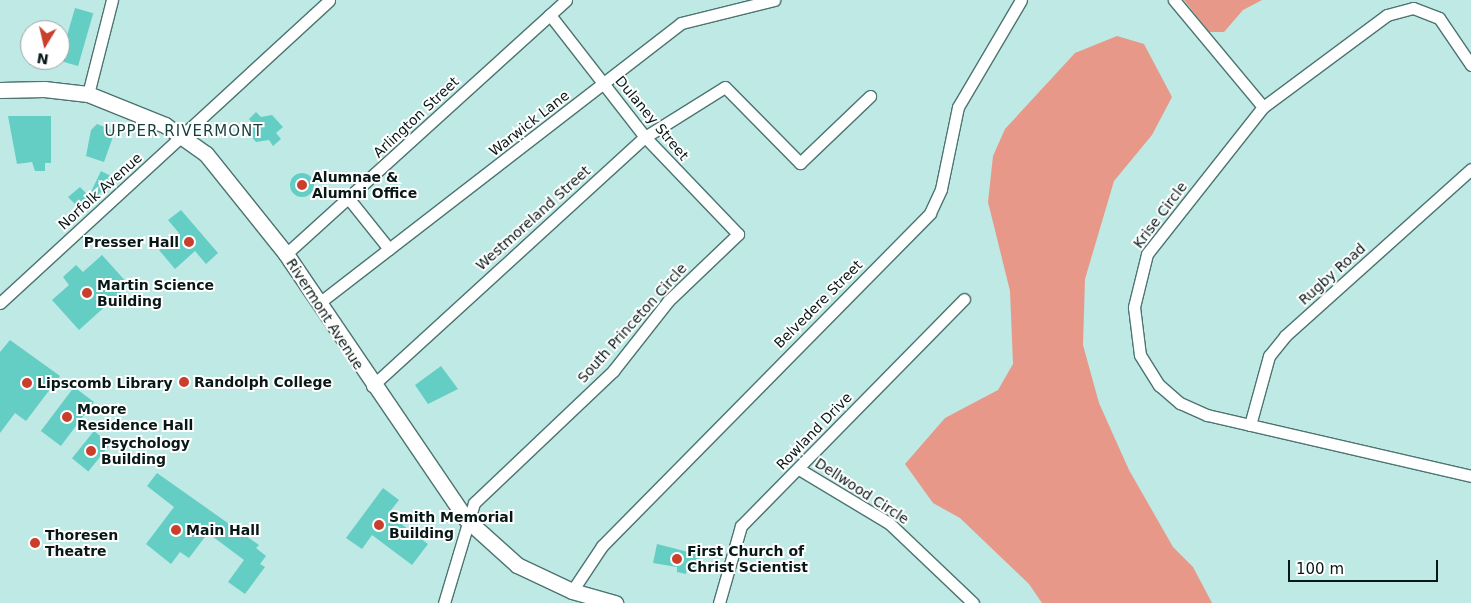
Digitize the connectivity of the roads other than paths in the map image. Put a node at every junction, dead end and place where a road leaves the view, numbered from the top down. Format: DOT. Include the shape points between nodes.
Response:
graph roads {
  1 [pos="112,0"];
  2 [pos="329,0"];
  3 [pos="774,0"];
  4 [pos="1021,0"];
  5 [pos="1174,0"];
  6 [pos="555,6"];
  7 [pos="1471,65"];
  8 [pos="604,84"];
  9 [pos="0,90"];
  10 [pos="88,94"];
  11 [pos="870,96"];
  12 [pos="1263,107"];
  13 [pos="184,136"];
  14 [pos="645,137"];
  15 [pos="1471,169"];
  16 [pos="348,199"];
  17 [pos="738,234"];
  18 [pos="390,249"];
  19 [pos="286,254"];
  20 [pos="964,299"];
  21 [pos="0,303"];
  22 [pos="319,303"];
  23 [pos="372,386"];
  24 [pos="1250,425"];
  25 [pos="799,469"];
  26 [pos="1471,476"];
  27 [pos="466,519"];
  28 [pos="572,592"];
  29 [pos="444,603"];
  30 [pos="615,603"];
  31 [pos="719,603"];
  32 [pos="973,603"];
  1 -- 10 [label="street"];
  2 -- 13 [label="street, Norfolk Avenue"];
  3 -- 8 [label="street, Warwick Lane" via="681,23"];
  4 -- 28 [label="street, Belvedere Street" via="958,107 941,189 930,213 602,546"];
  5 -- 12 [label="street"];
  6 -- 8 [label="street, Dulaney Street"];
  6 -- 16 [label="street, Arlington Street"];
  7 -- 12 [label="street, Krise Circle" via="1439,18 1426,11 1401,9"];
  8 -- 14 [label="street, Dulaney Street"];
  8 -- 18 [label="street, Warwick Lane"];
  9 -- 10 [label="main road, Rivermont Avenue"];
  10 -- 13 [label="main road, Rivermont Avenue" via="142,113"];
  11 -- 14 [label="street, Westmoreland Street" via="800,163 725,87"];
  12 -- 24 [label="street, Krise Circle" via="1148,254 1134,307 1140,355 1159,385 1180,403"];
  13 -- 19 [label="main road, Rivermont Avenue" via="225,172"];
  13 -- 21 [label="street, Norfolk Avenue"];
  14 -- 17 [label="street, Dulaney Street"];
  14 -- 23 [label="street, Westmoreland Street"];
  15 -- 24 [label="street, Rugby Road" via="1286,336 1269,356"];
  16 -- 18 [label="street"];
  16 -- 19 [label="street, Arlington Street"];
  17 -- 27 [label="street, South Princeton Circle" via="668,301 613,371 474,503"];
  18 -- 22 [label="street, Warwick Lane"];
  19 -- 22 [label="main road, Rivermont Avenue"];
  20 -- 25 [label="street, Rowland Drive"];
  22 -- 23 [label="main road, Rivermont Avenue"];
  23 -- 27 [label="main road, Rivermont Avenue"];
  24 -- 26 [label="street, Krise Circle"];
  25 -- 31 [label="street, Rowland Drive" via="741,526"];
  25 -- 32 [label="street, Dellwood Circle" via="889,523"];
  27 -- 28 [label="main road, Rivermont Avenue" via="517,565"];
  27 -- 29 [label="street, South Princeton Circle"];
  28 -- 30 [label="main road, Rivermont Avenue"];
}
